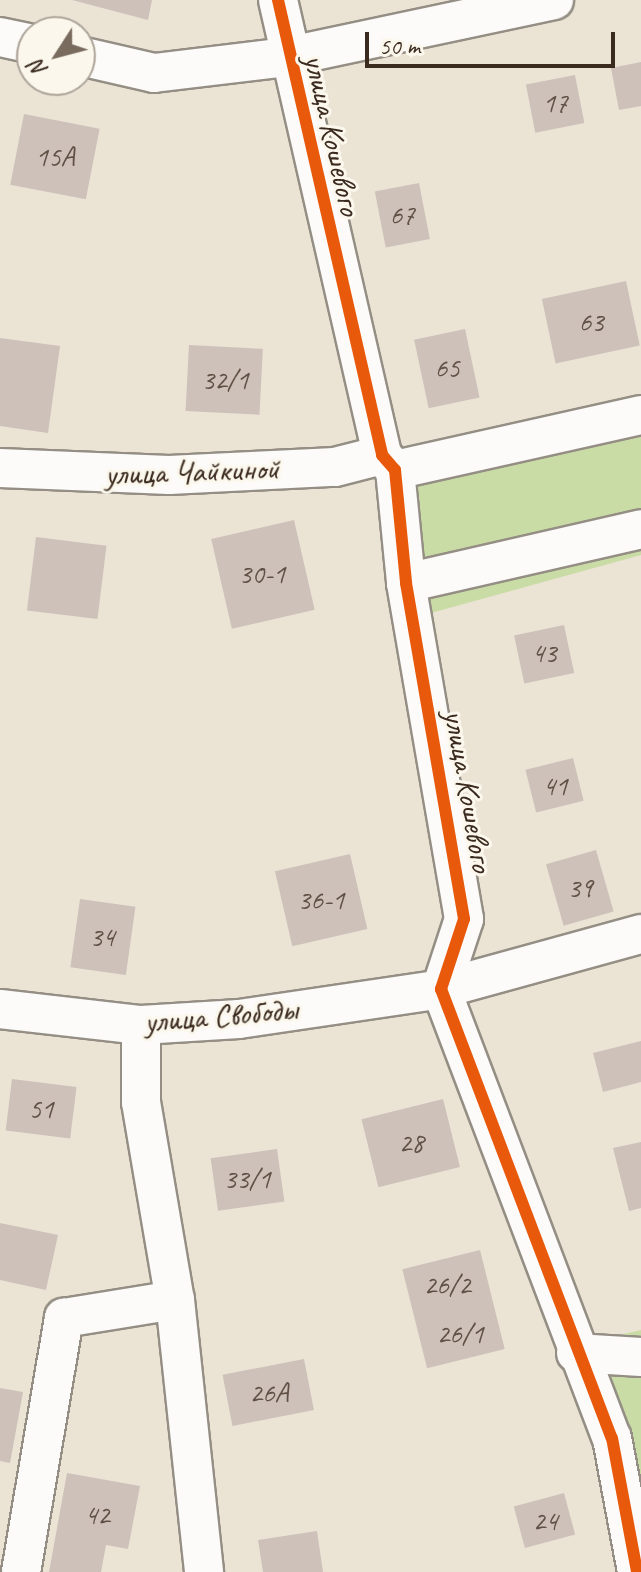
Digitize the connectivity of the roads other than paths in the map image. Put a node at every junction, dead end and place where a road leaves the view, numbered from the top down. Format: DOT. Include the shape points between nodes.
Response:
graph roads {
  1 [pos="278,0"];
  2 [pos="554,0"];
  3 [pos="286,57"];
  4 [pos="96,60"];
  5 [pos="641,415"];
  6 [pos="389,463"];
  7 [pos="0,468"];
  8 [pos="641,529"];
  9 [pos="406,583"];
  10 [pos="641,934"];
  11 [pos="441,989"];
  12 [pos="0,1009"];
  13 [pos="141,1025"];
  14 [pos="175,1300"];
  15 [pos="576,1353"];
  16 [pos="641,1357"];
  17 [pos="21,1572"];
  18 [pos="204,1572"];
  19 [pos="637,1572"];
  1 -- 3 [label="street, улица Кошевого"];
  2 -- 3 [label="street"];
  3 -- 4 [label="street" via="154,73"];
  3 -- 6 [label="street, улица Кошевого"];
  5 -- 6 [label="street"];
  6 -- 7 [label="street, улица Чайкиной" via="169,475"];
  6 -- 9 [label="street, улица Кошевого"];
  8 -- 9 [label="street"];
  9 -- 11 [label="street, улица Кошевого" via="464,919"];
  10 -- 11 [label="street, улица Свободы"];
  11 -- 13 [label="street, улица Свободы"];
  11 -- 15 [label="street"];
  12 -- 13 [label="street, улица Свободы"];
  13 -- 14 [label="street" via="141,1102"];
  14 -- 17 [label="street" via="64,1318"];
  14 -- 18 [label="street"];
  15 -- 16 [label="street"];
  15 -- 19 [label="street" via="612,1438"];
}
